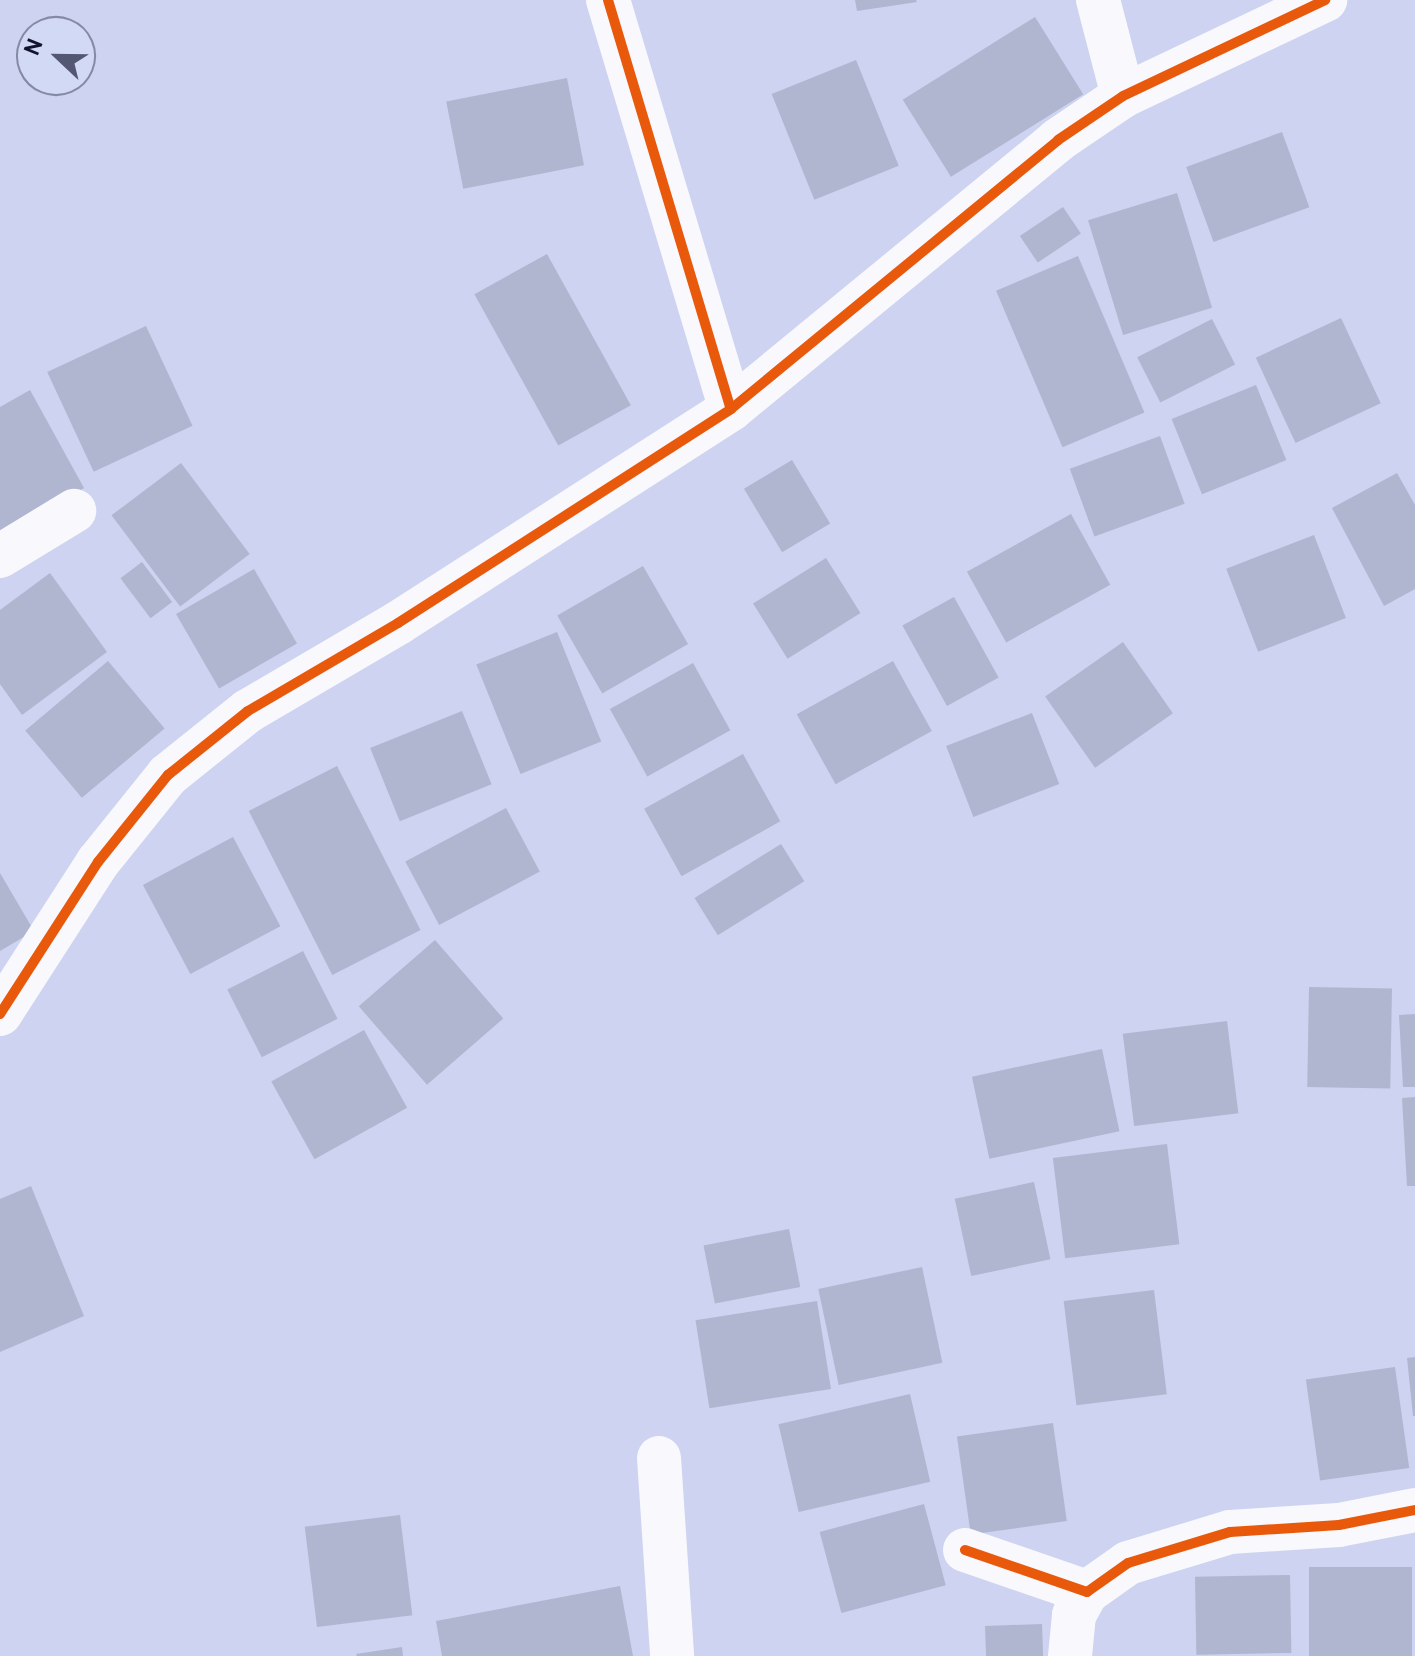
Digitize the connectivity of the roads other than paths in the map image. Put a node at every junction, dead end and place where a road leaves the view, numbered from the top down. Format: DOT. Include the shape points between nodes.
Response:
graph roads {
  1 [pos="608,0"];
  2 [pos="1098,0"];
  3 [pos="1325,0"];
  4 [pos="1123,96"];
  5 [pos="731,409"];
  6 [pos="74,511"];
  7 [pos="0,556"];
  8 [pos="0,1014"];
  9 [pos="659,1458"];
  10 [pos="1415,1510"];
  11 [pos="965,1550"];
  12 [pos="1087,1592"];
  13 [pos="672,1656"];
  14 [pos="1070,1656"];
  1 -- 5 [label="street"];
  2 -- 4 [label="street"];
  3 -- 4 [label="street"];
  4 -- 5 [label="street" via="1058,140"];
  5 -- 8 [label="street" via="398,623 248,711 168,775 98,862"];
  6 -- 7 [label="street"];
  9 -- 13 [label="street"];
  10 -- 12 [label="street" via="1339,1525 1230,1532 1128,1563"];
  11 -- 12 [label="street"];
  12 -- 14 [label="street" via="1074,1615"];
}
